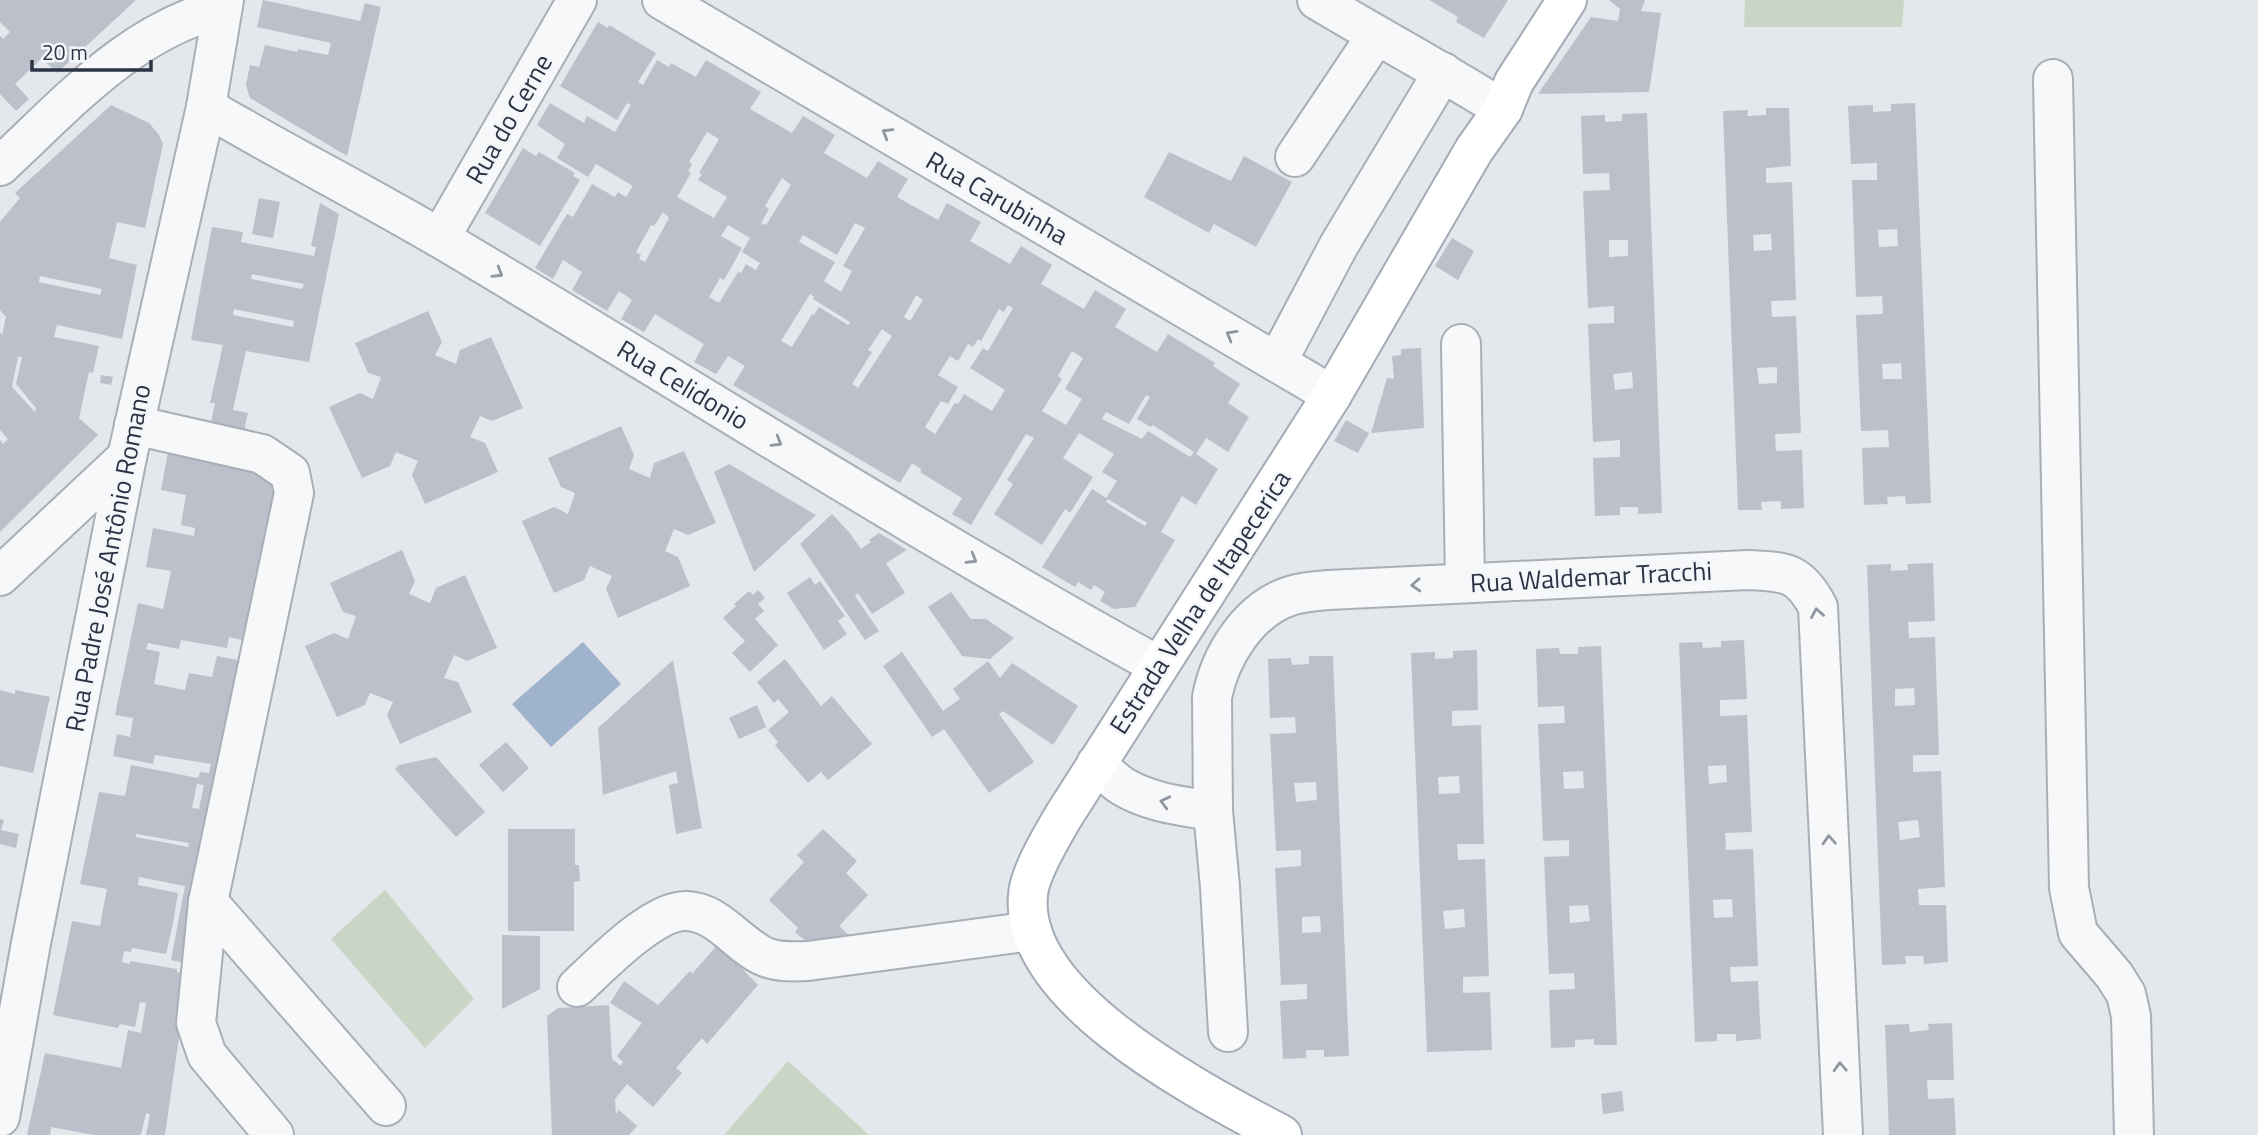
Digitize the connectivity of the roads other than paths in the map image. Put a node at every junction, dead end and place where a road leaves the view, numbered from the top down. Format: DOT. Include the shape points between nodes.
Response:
graph roads {
  1 [pos="577,0"];
  2 [pos="662,0"];
  3 [pos="1317,0"];
  4 [pos="1567,0"];
  5 [pos="223,4"];
  6 [pos="1376,36"];
  7 [pos="1443,72"];
  8 [pos="2053,79"];
  9 [pos="206,107"];
  10 [pos="1503,109"];
  11 [pos="1295,157"];
  12 [pos="0,166"];
  13 [pos="440,238"];
  14 [pos="1461,344"];
  15 [pos="1277,362"];
  16 [pos="1332,395"];
  17 [pos="130,441"];
  18 [pos="0,576"];
  19 [pos="1465,583"];
  20 [pos="1159,666"];
  21 [pos="1096,764"];
  22 [pos="1213,811"];
  23 [pos="208,902"];
  24 [pos="1032,930"];
  25 [pos="31,943"];
  26 [pos="0,971"];
  27 [pos="577,987"];
  28 [pos="1228,1032"];
  29 [pos="386,1106"];
  30 [pos="0,1117"];
  31 [pos="274,1135"];
  32 [pos="1282,1135"];
  33 [pos="1843,1135"];
  34 [pos="2134,1135"];
  1 -- 13 [label="street, Rua do Cerne"];
  15 -- 2 [label="street, Rua Carubinha, one-way"];
  3 -- 6 [label="street"];
  4 -- 10 [label="main road, Estrada Velha de Itapecerica" via="1514,82"];
  5 -- 9 [label="street, Rua Padre José Antônio Romano"];
  5 -- 12 [label="street" via="125,52"];
  6 -- 7 [label="street"];
  6 -- 11 [label="street"];
  7 -- 10 [label="street"];
  7 -- 15 [label="street" via="1339,245"];
  8 -- 34 [label="street" via="2069,888 2078,933 2126,994 2131,1016"];
  9 -- 13 [label="street, Rua Celidonio"];
  9 -- 17 [label="street, Rua Padre José Antônio Romano"];
  10 -- 16 [label="main road, Estrada Velha de Itapecerica" via="1474,150"];
  13 -- 20 [label="street, Rua Celidonio, one-way" via="912,524"];
  14 -- 19 [label="street"];
  15 -- 16 [label="street, Rua Carubinha"];
  16 -- 20 [label="main road, Estrada Velha de Itapecerica"];
  17 -- 18 [label="street"];
  17 -- 23 [label="street" via="262,454 290,473 294,493"];
  17 -- 25 [label="street, Rua Padre José Antônio Romano"];
  19 -- 22 [label="street, Rua Waldemar Tracchi, one-way" via="1305,592 1268,607 1250,623 1233,642 1212,697"];
  33 -- 19 [label="street, Rua Waldemar Tracchi, one-way" via="1818,607 1808,589 1794,576 1748,570"];
  20 -- 21 [label="main road, Estrada Velha de Itapecerica"];
  22 -- 21 [label="street, one-way" via="1146,798 1120,785"];
  21 -- 24 [label="main road, Estrada Velha de Itapecerica" via="1043,853 1027,893"];
  22 -- 28 [label="street, Rua Waldemar Tracchi"];
  23 -- 29 [label="street"];
  23 -- 31 [label="street" via="196,1023 207,1055"];
  24 -- 27 [label="street" via="783,962 750,950 707,915 685,911 663,917 635,935"];
  24 -- 32 [label="main road, Estrada Velha de Itapecerica" via="1053,973 1116,1035 1227,1106"];
  25 -- 26 [label="street"];
  25 -- 30 [label="street, Rua Padre José Antônio Romano"];
}
